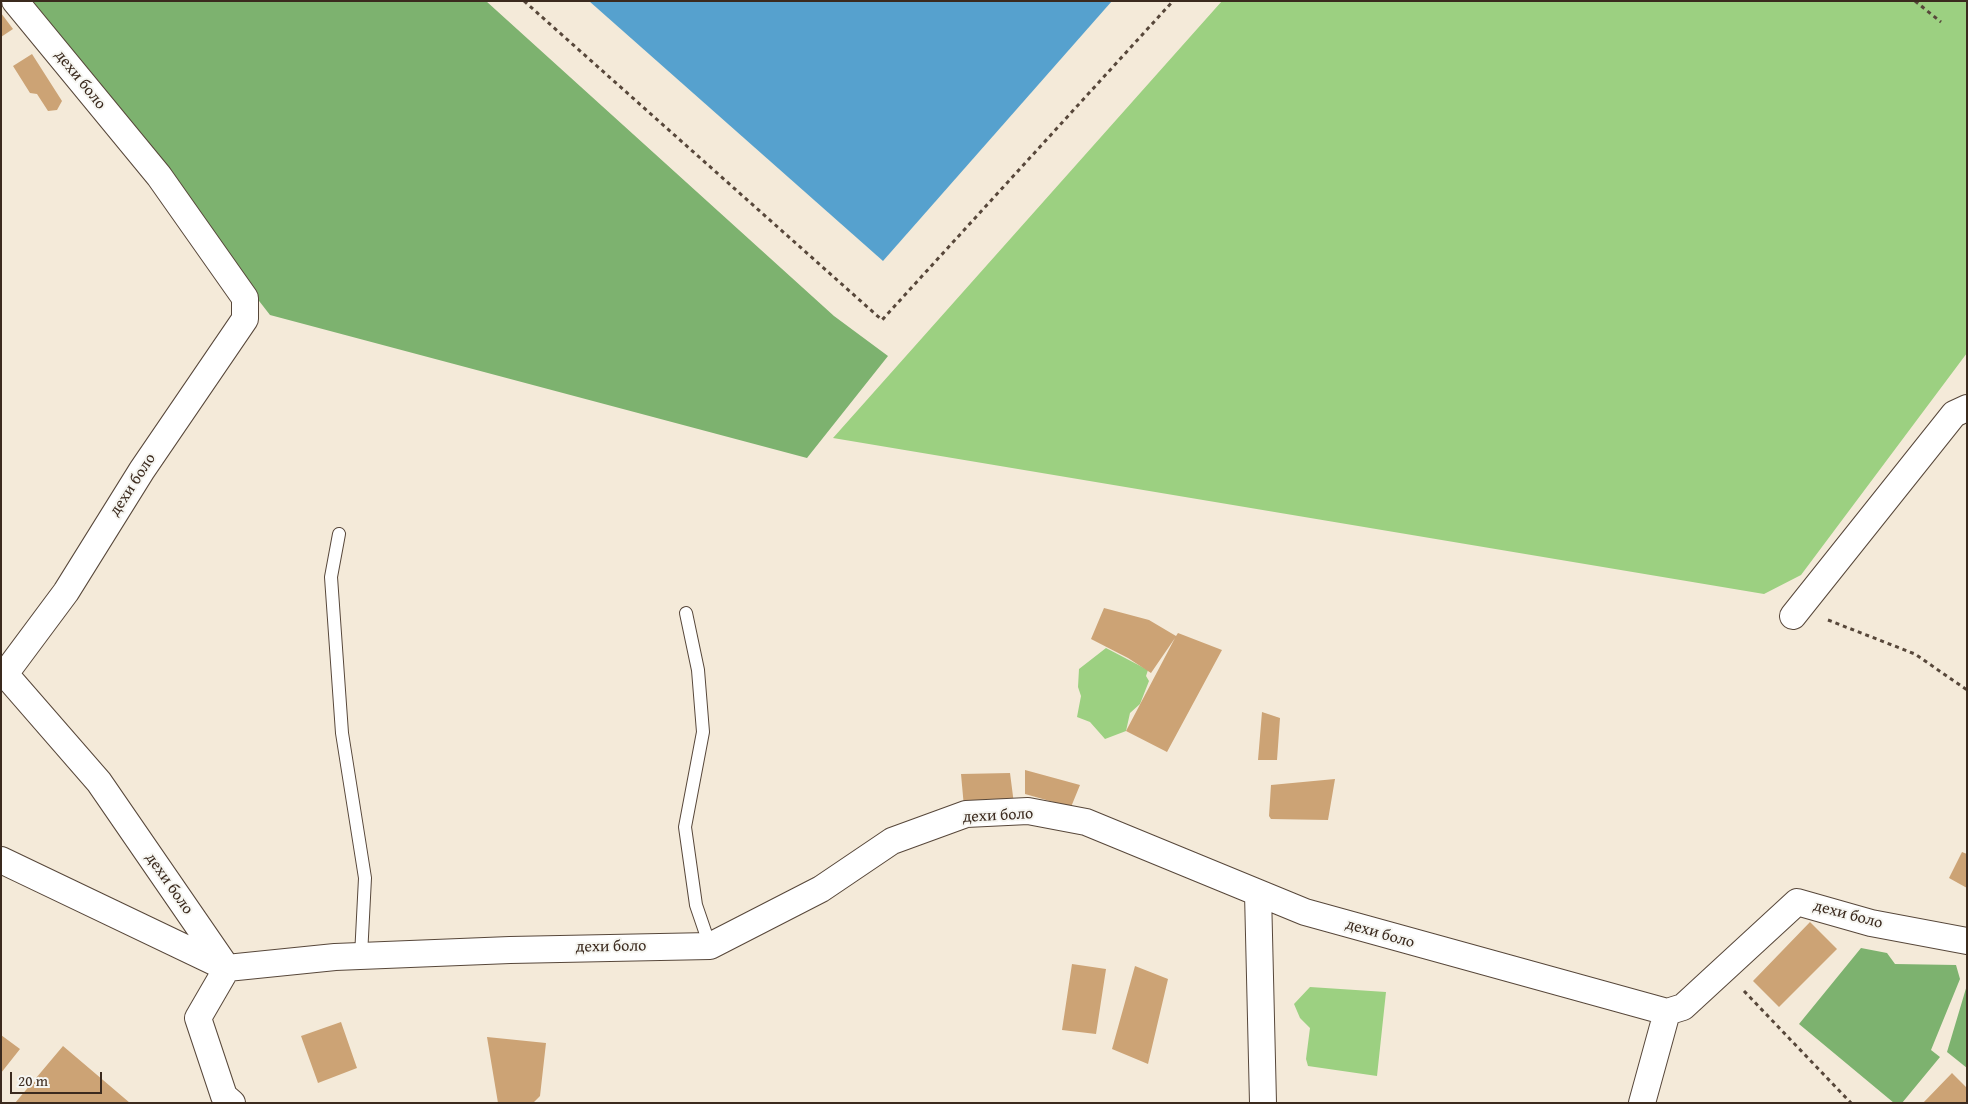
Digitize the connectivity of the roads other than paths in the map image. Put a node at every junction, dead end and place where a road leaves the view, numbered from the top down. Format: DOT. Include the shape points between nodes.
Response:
graph roads {
  1 [pos="15,1"];
  2 [pos="1967,408"];
  3 [pos="339,534"];
  4 [pos="686,613"];
  5 [pos="1794,616"];
  6 [pos="3,671"];
  7 [pos="1,860"];
  8 [pos="1258,893"];
  9 [pos="1967,941"];
  10 [pos="710,946"];
  11 [pos="362,956"];
  12 [pos="227,968"];
  13 [pos="1666,1012"];
  14 [pos="232,1103"];
  15 [pos="1264,1103"];
  16 [pos="1642,1103"];
  1 -- 6 [label="street, дехи боло" via="159,176 245,298 245,319 142,470 66,592"];
  2 -- 5 [label="street" via="1954,414"];
  3 -- 11 [label="lane" via="331,577 342,733 365,878"];
  4 -- 10 [label="lane" via="698,670 703,732 685,827 696,905"];
  6 -- 12 [label="street, дехи боло" via="99,782"];
  7 -- 12 [label="street"];
  8 -- 10 [label="street, дехи боло" via="1086,822 1028,811 966,814 892,841 821,888"];
  8 -- 13 [label="street, дехи боло" via="1305,912"];
  8 -- 15 [label="street"];
  9 -- 13 [label="street, дехи боло" via="1871,923 1797,902 1683,1006"];
  10 -- 11 [label="street, дехи боло"];
  11 -- 12 [label="street, дехи боло"];
  12 -- 14 [label="street" via="198,1018 224,1096"];
  13 -- 16 [label="street"];
}
